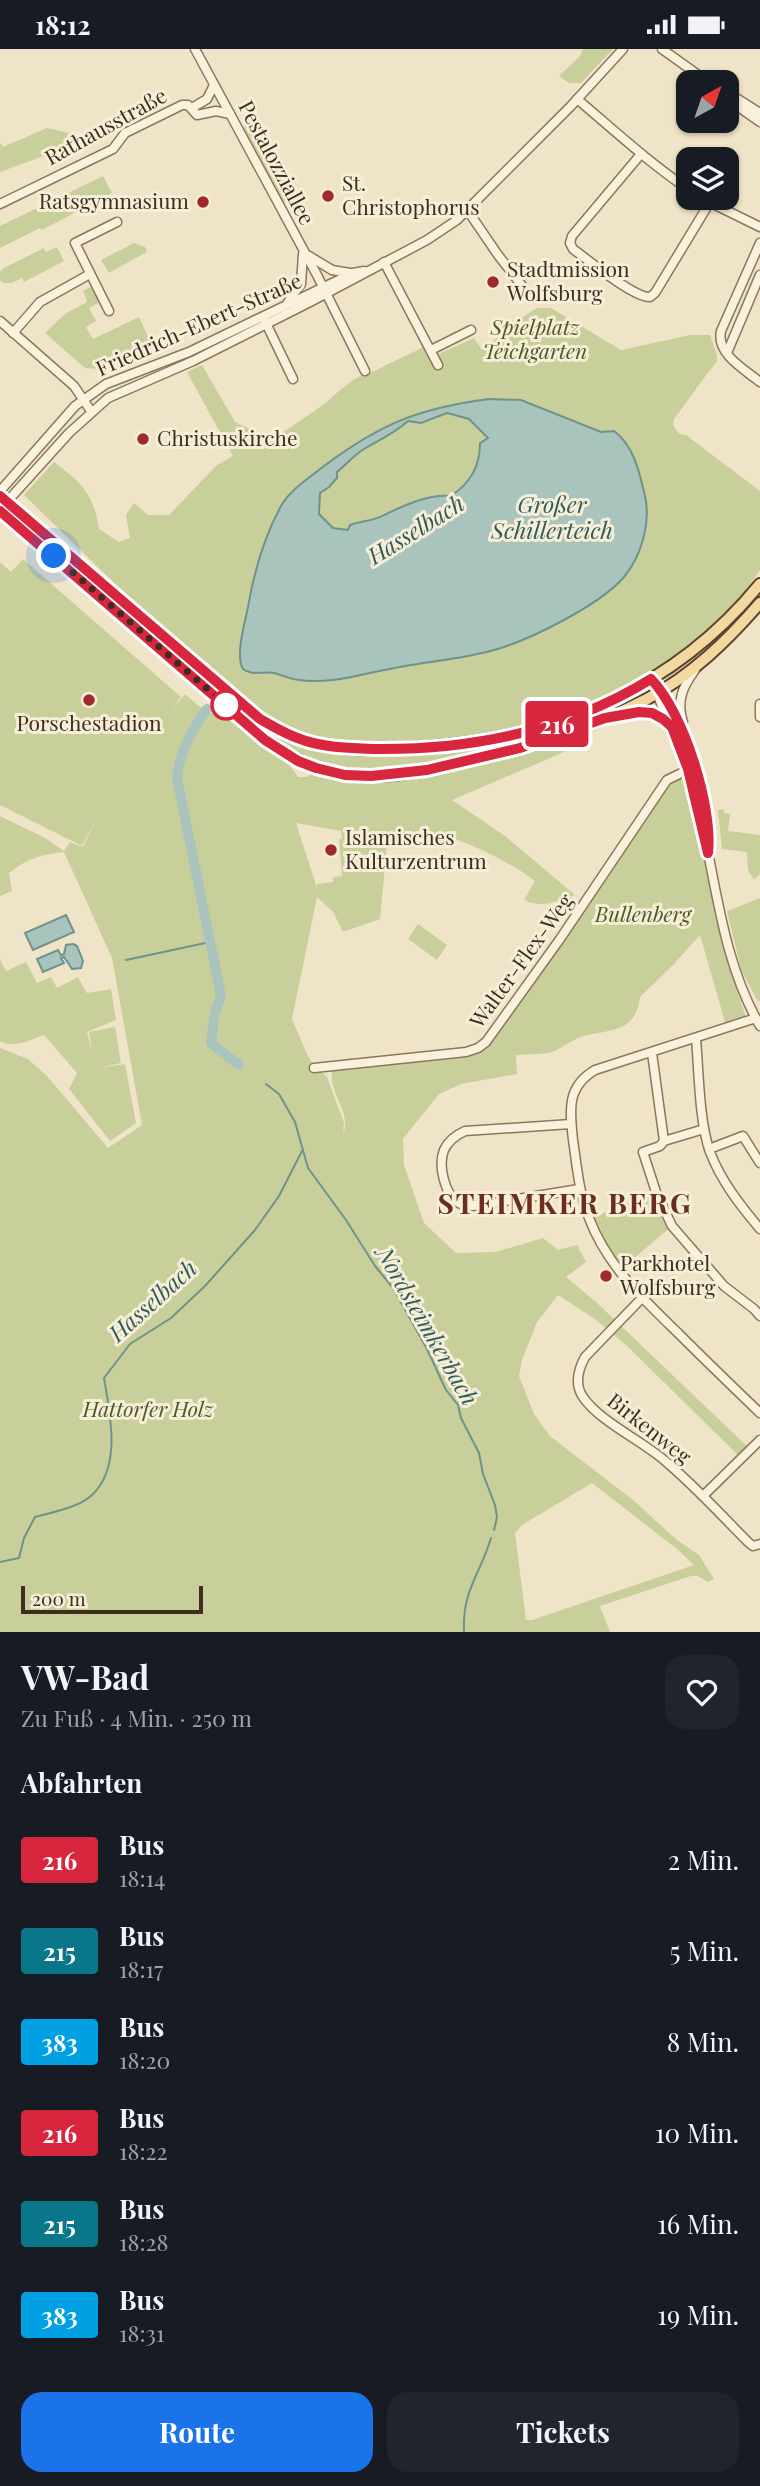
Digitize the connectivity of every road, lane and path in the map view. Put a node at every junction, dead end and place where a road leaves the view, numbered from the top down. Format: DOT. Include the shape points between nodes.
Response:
graph roads {
  1 [pos="195,49"];
  2 [pos="624,49"];
  3 [pos="662,49"];
  4 [pos="691,70"];
  5 [pos="214,85"];
  6 [pos="578,99"];
  7 [pos="739,103"];
  8 [pos="192,108"];
  9 [pos="230,114"];
  10 [pos="759,116"];
  11 [pos="641,154"];
  12 [pos="676,179"];
  13 [pos="0,204"];
  14 [pos="701,210"];
  15 [pos="726,210"];
  16 [pos="468,211"];
  17 [pos="117,222"];
  18 [pos="760,227"];
  19 [pos="760,243"];
  20 [pos="303,251"];
  21 [pos="384,262"];
  22 [pos="367,271"];
  23 [pos="354,273"];
  24 [pos="90,274"];
  25 [pos="747,275"];
  26 [pos="759,277"];
  27 [pos="523,287"];
  28 [pos="325,290"];
  29 [pos="285,305"];
  30 [pos="109,311"];
  31 [pos="264,320"];
  32 [pos="0,321"];
  33 [pos="471,330"];
  34 [pos="13,333"];
  35 [pos="431,350"];
  36 [pos="725,351"];
  37 [pos="438,365"];
  38 [pos="365,371"];
  39 [pos="293,379"];
  40 [pos="760,382"];
  41 [pos="84,399"];
  42 [pos="91,411"];
  43 [pos="1,502"];
  44 [pos="760,584"];
  45 [pos="760,603"];
  46 [pos="699,664"];
  47 [pos="651,679"];
  48 [pos="659,691"];
  49 [pos="760,704"];
  50 [pos="760,717"];
  51 [pos="605,718"];
  52 [pos="672,727"];
  53 [pos="689,749"];
  54 [pos="691,768"];
  55 [pos="758,1022"];
  56 [pos="696,1039"];
  57 [pos="652,1053"];
  58 [pos="314,1068"];
  59 [pos="571,1124"];
  60 [pos="704,1129"];
  61 [pos="664,1142"];
  62 [pos="709,1149"];
  63 [pos="760,1163"];
  64 [pos="579,1189"];
  65 [pos="760,1229"];
  66 [pos="642,1297"];
  67 [pos="760,1316"];
  68 [pos="760,1413"];
  69 [pos="760,1440"];
  70 [pos="703,1496"];
  71 [pos="757,1545"];
  1 -- 5 [label="street, Pestalozziallee"];
  2 -- 6 [label="street, Friedrich-Ebert-Straße"];
  3 -- 4 [label="street"];
  5 -- 8 [label="street, Rathausstraße" via="207,99"];
  5 -- 9 [label="street, Pestalozziallee"];
  6 -- 11 [label="street"];
  6 -- 16 [label="street, Friedrich-Ebert-Straße"];
  7 -- 10 [label="street"];
  8 -- 9 [label="street, Rathausstraße" via="197,115"];
  8 -- 13 [label="street, Rathausstraße" via="183,104 125,133 113,149"];
  9 -- 20 [label="street, Pestalozziallee"];
  11 -- 12 [label="street"];
  11 -- 14 [label="street" via="572,236 573,249 638,295 650,297"];
  15 -- 18 [label="street"];
  16 -- 21 [label="street, Friedrich-Ebert-Straße" via="427,240"];
  16 -- 27 [label="street"];
  17 -- 24 [label="street" via="75,243"];
  19 -- 25 [label="street"];
  20 -- 23 [label="street" via="324,267"];
  20 -- 28 [label="street, Pestalozziallee"];
  20 -- 29 [label="street" via="301,284"];
  21 -- 22 [label="street, Friedrich-Ebert-Straße"];
  21 -- 35 [label="street"];
  22 -- 23 [label="street, Friedrich-Ebert-Straße"];
  22 -- 28 [label="street, Friedrich-Ebert-Straße"];
  23 -- 28 [label="street, Friedrich-Ebert-Straße"];
  24 -- 30 [label="street"];
  24 -- 34 [label="street" via="40,302"];
  25 -- 26 [label="street"];
  25 -- 36 [label="street" via="721,331"];
  26 -- 36 [label="street"];
  28 -- 29 [label="street, Friedrich-Ebert-Straße"];
  28 -- 31 [label="street, Friedrich-Ebert-Straße"];
  28 -- 38 [label="street, Pestalozziallee"];
  29 -- 31 [label="street, Friedrich-Ebert-Straße"];
  31 -- 39 [label="street"];
  31 -- 41 [label="street, Friedrich-Ebert-Straße" via="106,384"];
  31 -- 42 [label="street, Friedrich-Ebert-Straße"];
  32 -- 34 [label="street"];
  33 -- 35 [label="street"];
  34 -- 41 [label="street"];
  35 -- 37 [label="street"];
  36 -- 40 [label="street"];
  41 -- 42 [label="street"];
  41 -- 43 [label="street, Friedrich-Ebert-Straße"];
  42 -- 43 [label="street, Friedrich-Ebert-Straße"];
  43 -- 47 [label="main road" via="260,719 304,741 361,748 468,743 549,727"];
  43 -- 51 [label="main road" via="265,740 316,768 371,776 427,770 520,748"];
  44 -- 47 [label="main road" via="705,640"];
  45 -- 46 [label="main road"];
  46 -- 48 [label="main road"];
  46 -- 53 [label="street" via="681,698"];
  47 -- 48 [label="street"];
  48 -- 51 [label="main road"];
  48 -- 52 [label="street"];
  48 -- 53 [label="street" via="670,704"];
  49 -- 50 [label="street"];
  51 -- 52 [label="street" via="645,712"];
  52 -- 54 [label="street"];
  53 -- 54 [label="street"];
  54 -- 55 [label="street" via="706,808 708,853 727,945"];
  54 -- 58 [label="street, Walter-Flex-Weg" via="667,780 486,1042 466,1052"];
  55 -- 56 [label="street"];
  56 -- 57 [label="street"];
  56 -- 60 [label="street"];
  57 -- 59 [label="street" via="584,1077 574,1089"];
  57 -- 61 [label="street"];
  59 -- 64 [label="street"];
  59 -- 64 [label="street" via="465,1131 445,1147 443,1167 449,1193 472,1206"];
  60 -- 61 [label="street"];
  60 -- 62 [label="street"];
  61 -- 67 [label="street" via="643,1152 666,1215 724,1286"];
  62 -- 63 [label="street" via="743,1136"];
  62 -- 65 [label="street" via="731,1193"];
  64 -- 66 [label="street" via="607,1254"];
  66 -- 68 [label="street"];
  66 -- 70 [label="street, Birkenweg" via="585,1357 579,1369 580,1390 588,1402"];
  69 -- 70 [label="street"];
  70 -- 71 [label="street, Birkenweg"];
}
